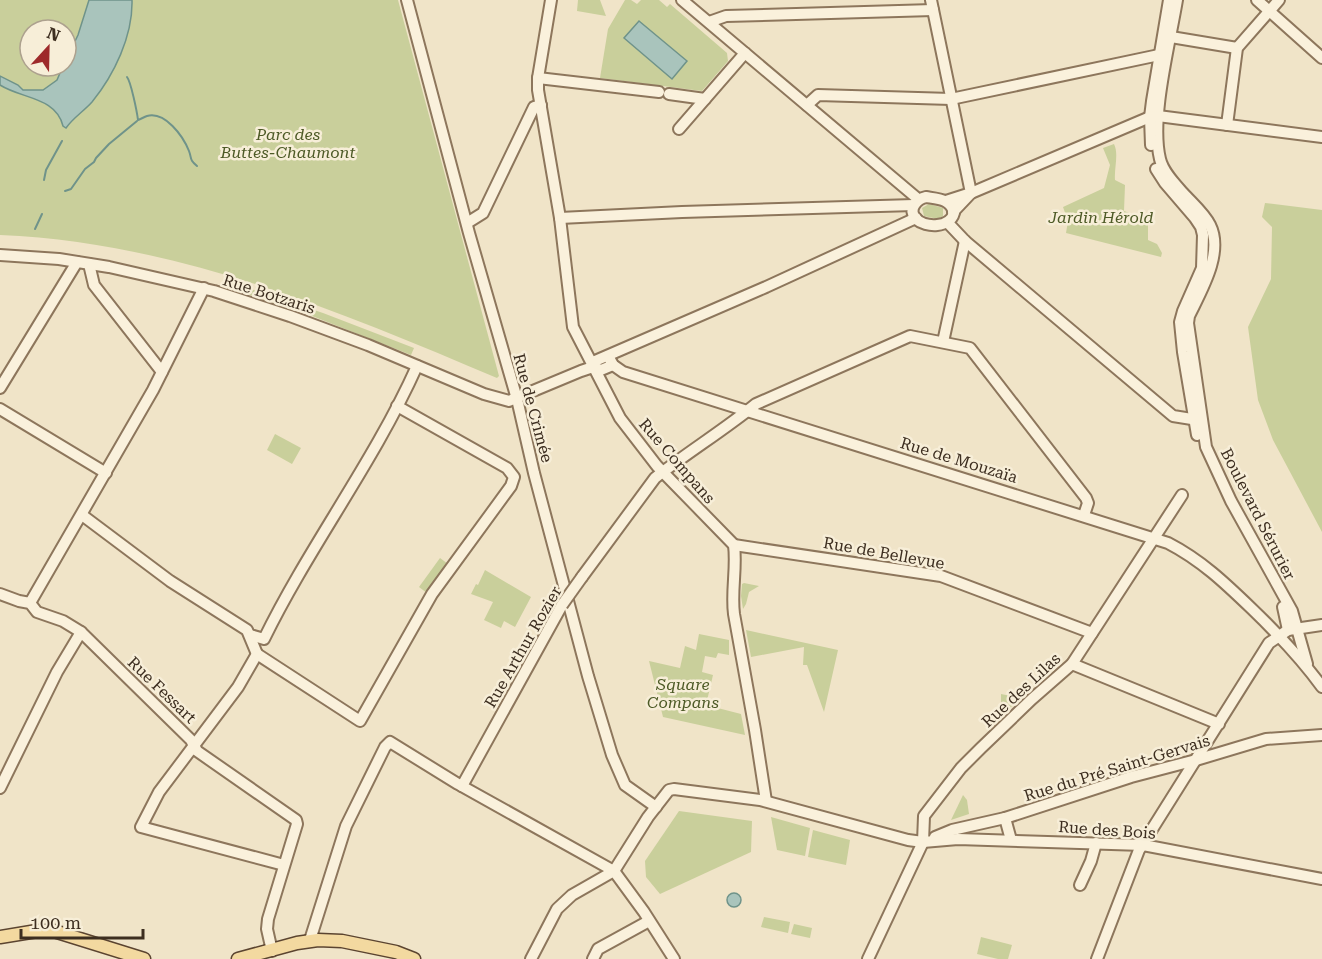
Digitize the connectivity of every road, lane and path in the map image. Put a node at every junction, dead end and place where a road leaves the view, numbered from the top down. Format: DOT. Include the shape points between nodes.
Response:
graph roads {
  1 [pos="407,0"];
  2 [pos="551,0"];
  3 [pos="682,0"];
  4 [pos="1169,0"];
  5 [pos="1177,0"];
  6 [pos="1257,0"];
  7 [pos="1279,0"];
  8 [pos="932,5"];
  9 [pos="1269,11"];
  10 [pos="709,22"];
  11 [pos="1171,37"];
  12 [pos="1237,48"];
  13 [pos="744,53"];
  14 [pos="1163,56"];
  15 [pos="1322,58"];
  16 [pos="538,78"];
  17 [pos="705,99"];
  18 [pos="951,99"];
  19 [pos="541,105"];
  20 [pos="807,105"];
  21 [pos="1154,117"];
  22 [pos="1227,125"];
  23 [pos="679,129"];
  24 [pos="1322,137"];
  25 [pos="971,193"];
  26 [pos="946,201"];
  27 [pos="916,202"];
  28 [pos="953,212"];
  29 [pos="560,218"];
  30 [pos="916,218"];
  31 [pos="467,223"];
  32 [pos="948,223"];
  33 [pos="965,241"];
  34 [pos="0,255"];
  35 [pos="77,262"];
  36 [pos="89,264"];
  37 [pos="204,288"];
  38 [pos="943,342"];
  39 [pos="611,361"];
  40 [pos="417,366"];
  41 [pos="593,367"];
  42 [pos="162,372"];
  43 [pos="0,388"];
  44 [pos="517,399"];
  45 [pos="397,406"];
  46 [pos="0,409"];
  47 [pos="748,411"];
  48 [pos="1197,420"];
  49 [pos="663,472"];
  50 [pos="106,473"];
  51 [pos="1182,495"];
  52 [pos="82,515"];
  53 [pos="1084,515"];
  54 [pos="1154,537"];
  55 [pos="734,545"];
  56 [pos="0,594"];
  57 [pos="30,603"];
  58 [pos="1322,625"];
  59 [pos="1288,631"];
  60 [pos="81,632"];
  61 [pos="1092,633"];
  62 [pos="250,635"];
  63 [pos="257,654"];
  64 [pos="1072,664"];
  65 [pos="1308,667"];
  66 [pos="1322,687"];
  67 [pos="1219,724"];
  68 [pos="1322,735"];
  69 [pos="194,745"];
  70 [pos="1196,760"];
  71 [pos="462,786"];
  72 [pos="0,788"];
  73 [pos="766,801"];
  74 [pos="656,807"];
  75 [pos="1005,818"];
  76 [pos="1011,840"];
  77 [pos="922,842"];
  78 [pos="1096,843"];
  79 [pos="1143,845"];
  80 [pos="284,865"];
  81 [pos="614,871"];
  82 [pos="1322,879"];
  83 [pos="1080,885"];
  84 [pos="650,921"];
  85 [pos="0,937"];
  86 [pos="310,940"];
  87 [pos="272,951"];
  88 [pos="125,956"];
  89 [pos="144,959"];
  90 [pos="238,959"];
  91 [pos="414,959"];
  92 [pos="531,959"];
  93 [pos="593,959"];
  94 [pos="674,959"];
  95 [pos="868,959"];
  96 [pos="1096,959"];
  1 -- 31 [label="street, Rue de Crimée"];
  2 -- 16 [label="street, Rue Compans"];
  3 -- 10 [label="street"];
  4 -- 14 [label="street, Boulevard Sérurier"];
  5 -- 11 [label="street, Boulevard Sérurier"];
  6 -- 9 [label="street"];
  7 -- 9 [label="street"];
  8 -- 10 [label="street" via="726,16"];
  8 -- 18 [label="street"];
  9 -- 12 [label="street"];
  9 -- 15 [label="street"];
  10 -- 13 [label="street"];
  11 -- 12 [label="street"];
  11 -- 14 [label="street, Boulevard Sérurier"];
  12 -- 22 [label="street"];
  13 -- 17 [label="street"];
  13 -- 20 [label="street"];
  14 -- 18 [label="street"];
  14 -- 21 [label="street, Boulevard Sérurier"];
  16 -- 17 [label="street"];
  16 -- 19 [label="street, Rue Compans"];
  17 -- 23 [label="street"];
  18 -- 20 [label="street" via="818,95"];
  18 -- 25 [label="street"];
  19 -- 29 [label="street, Rue Compans"];
  19 -- 31 [label="street" via="534,107 483,213"];
  20 -- 27 [label="street"];
  21 -- 22 [label="street"];
  21 -- 25 [label="street"];
  21 -- 48 [label="street, Boulevard Sérurier" via="1162,167 1204,217 1212,235 1212,265 1188,323"];
  22 -- 24 [label="street"];
  25 -- 26 [label="street"];
  25 -- 28 [label="street"];
  26 -- 27 [label="street" via="927,197"];
  26 -- 28 [label="street"];
  27 -- 29 [label="street"];
  27 -- 30 [label="street"];
  28 -- 32 [label="street"];
  29 -- 41 [label="street, Rue Compans" via="573,327"];
  30 -- 32 [label="street" via="942,226"];
  30 -- 39 [label="street"];
  31 -- 44 [label="street, Rue de Crimée"];
  32 -- 33 [label="street"];
  33 -- 38 [label="street"];
  33 -- 48 [label="street" via="1173,416"];
  34 -- 35 [label="street, Rue Botzaris"];
  35 -- 36 [label="street, Rue Botzaris"];
  35 -- 43 [label="street"];
  36 -- 37 [label="street, Rue Botzaris"];
  36 -- 42 [label="street" via="94,285"];
  37 -- 40 [label="street, Rue Botzaris" via="290,316"];
  37 -- 42 [label="street"];
  38 -- 47 [label="street, Rue Arthur Rozier" via="910,336"];
  38 -- 53 [label="street, Rue Arthur Rozier" via="970,348 1086,498"];
  39 -- 41 [label="street" via="595,361"];
  39 -- 47 [label="street, Rue de Mouzaïa" via="624,372"];
  40 -- 44 [label="street, Rue Botzaris" via="484,394 509,401"];
  40 -- 45 [label="street"];
  41 -- 44 [label="street"];
  41 -- 49 [label="street, Rue Compans" via="620,418"];
  42 -- 50 [label="street"];
  44 -- 74 [label="street, Rue de Crimée" via="612,755 625,785"];
  45 -- 62 [label="street" via="264,639"];
  45 -- 63 [label="street" via="511,471 511,486 432,594 360,721"];
  46 -- 50 [label="street"];
  47 -- 49 [label="street, Rue Arthur Rozier"];
  47 -- 53 [label="street, Rue de Mouzaïa"];
  48 -- 59 [label="street, Boulevard Sérurier" via="1231,501 1292,611"];
  49 -- 55 [label="street, Rue Compans"];
  49 -- 71 [label="street, Rue Arthur Rozier, bridge" via="562,605"];
  50 -- 52 [label="street"];
  51 -- 54 [label="street, Rue des Lilas"];
  52 -- 57 [label="street"];
  52 -- 62 [label="street"];
  53 -- 54 [label="street, Rue de Mouzaïa"];
  54 -- 59 [label="street, Rue de Mouzaïa" via="1190,554"];
  54 -- 61 [label="street, Rue des Lilas"];
  55 -- 61 [label="street, Rue de Bellevue" via="941,576"];
  55 -- 73 [label="street" via="734,614"];
  56 -- 57 [label="street, Rue Fessart"];
  57 -- 60 [label="street, Rue Fessart" via="37,612"];
  58 -- 59 [label="street"];
  59 -- 65 [label="street, Boulevard Sérurier"];
  59 -- 65 [label="street, Boulevard Sérurier"];
  59 -- 67 [label="street" via="1269,643"];
  60 -- 69 [label="street, Rue Fessart"];
  60 -- 72 [label="street"];
  61 -- 64 [label="street, Rue des Lilas"];
  62 -- 63 [label="street"];
  63 -- 69 [label="street" via="238,687"];
  64 -- 67 [label="street"];
  64 -- 77 [label="street, Rue des Lilas" via="961,768 924,816"];
  65 -- 66 [label="street, Boulevard Sérurier"];
  67 -- 70 [label="street"];
  68 -- 70 [label="street, Rue du Pré Saint-Gervais" via="1266,739"];
  69 -- 80 [label="street, Rue Fessart" via="297,822"];
  69 -- 80 [label="street" via="159,792 141,827"];
  70 -- 75 [label="street, Rue du Pré Saint-Gervais"];
  70 -- 79 [label="street"];
  71 -- 81 [label="street"];
  71 -- 86 [label="street" via="390,742 385,747 346,826"];
  73 -- 74 [label="street, Rue des Bois" via="674,789"];
  73 -- 77 [label="street, Rue des Bois"];
  74 -- 81 [label="street"];
  75 -- 76 [label="street"];
  75 -- 77 [label="street, Rue du Pré Saint-Gervais" via="952,830"];
  76 -- 77 [label="street, Rue des Bois"];
  76 -- 78 [label="street, Rue des Bois"];
  77 -- 95 [label="street, Rue des Lilas"];
  78 -- 79 [label="street, Rue des Bois"];
  78 -- 83 [label="street"];
  79 -- 82 [label="street, Rue des Bois"];
  79 -- 96 [label="street"];
  80 -- 87 [label="street" via="267,919"];
  81 -- 84 [label="street"];
  81 -- 92 [label="street" via="564,902"];
  84 -- 93 [label="street" via="598,949"];
  84 -- 94 [label="street"];
  85 -- 88 [label="main road" via="54,931"];
  86 -- 87 [label="main road"];
  86 -- 91 [label="main road" via="342,941"];
  87 -- 90 [label="main road"];
  88 -- 89 [label="main road"];
}
